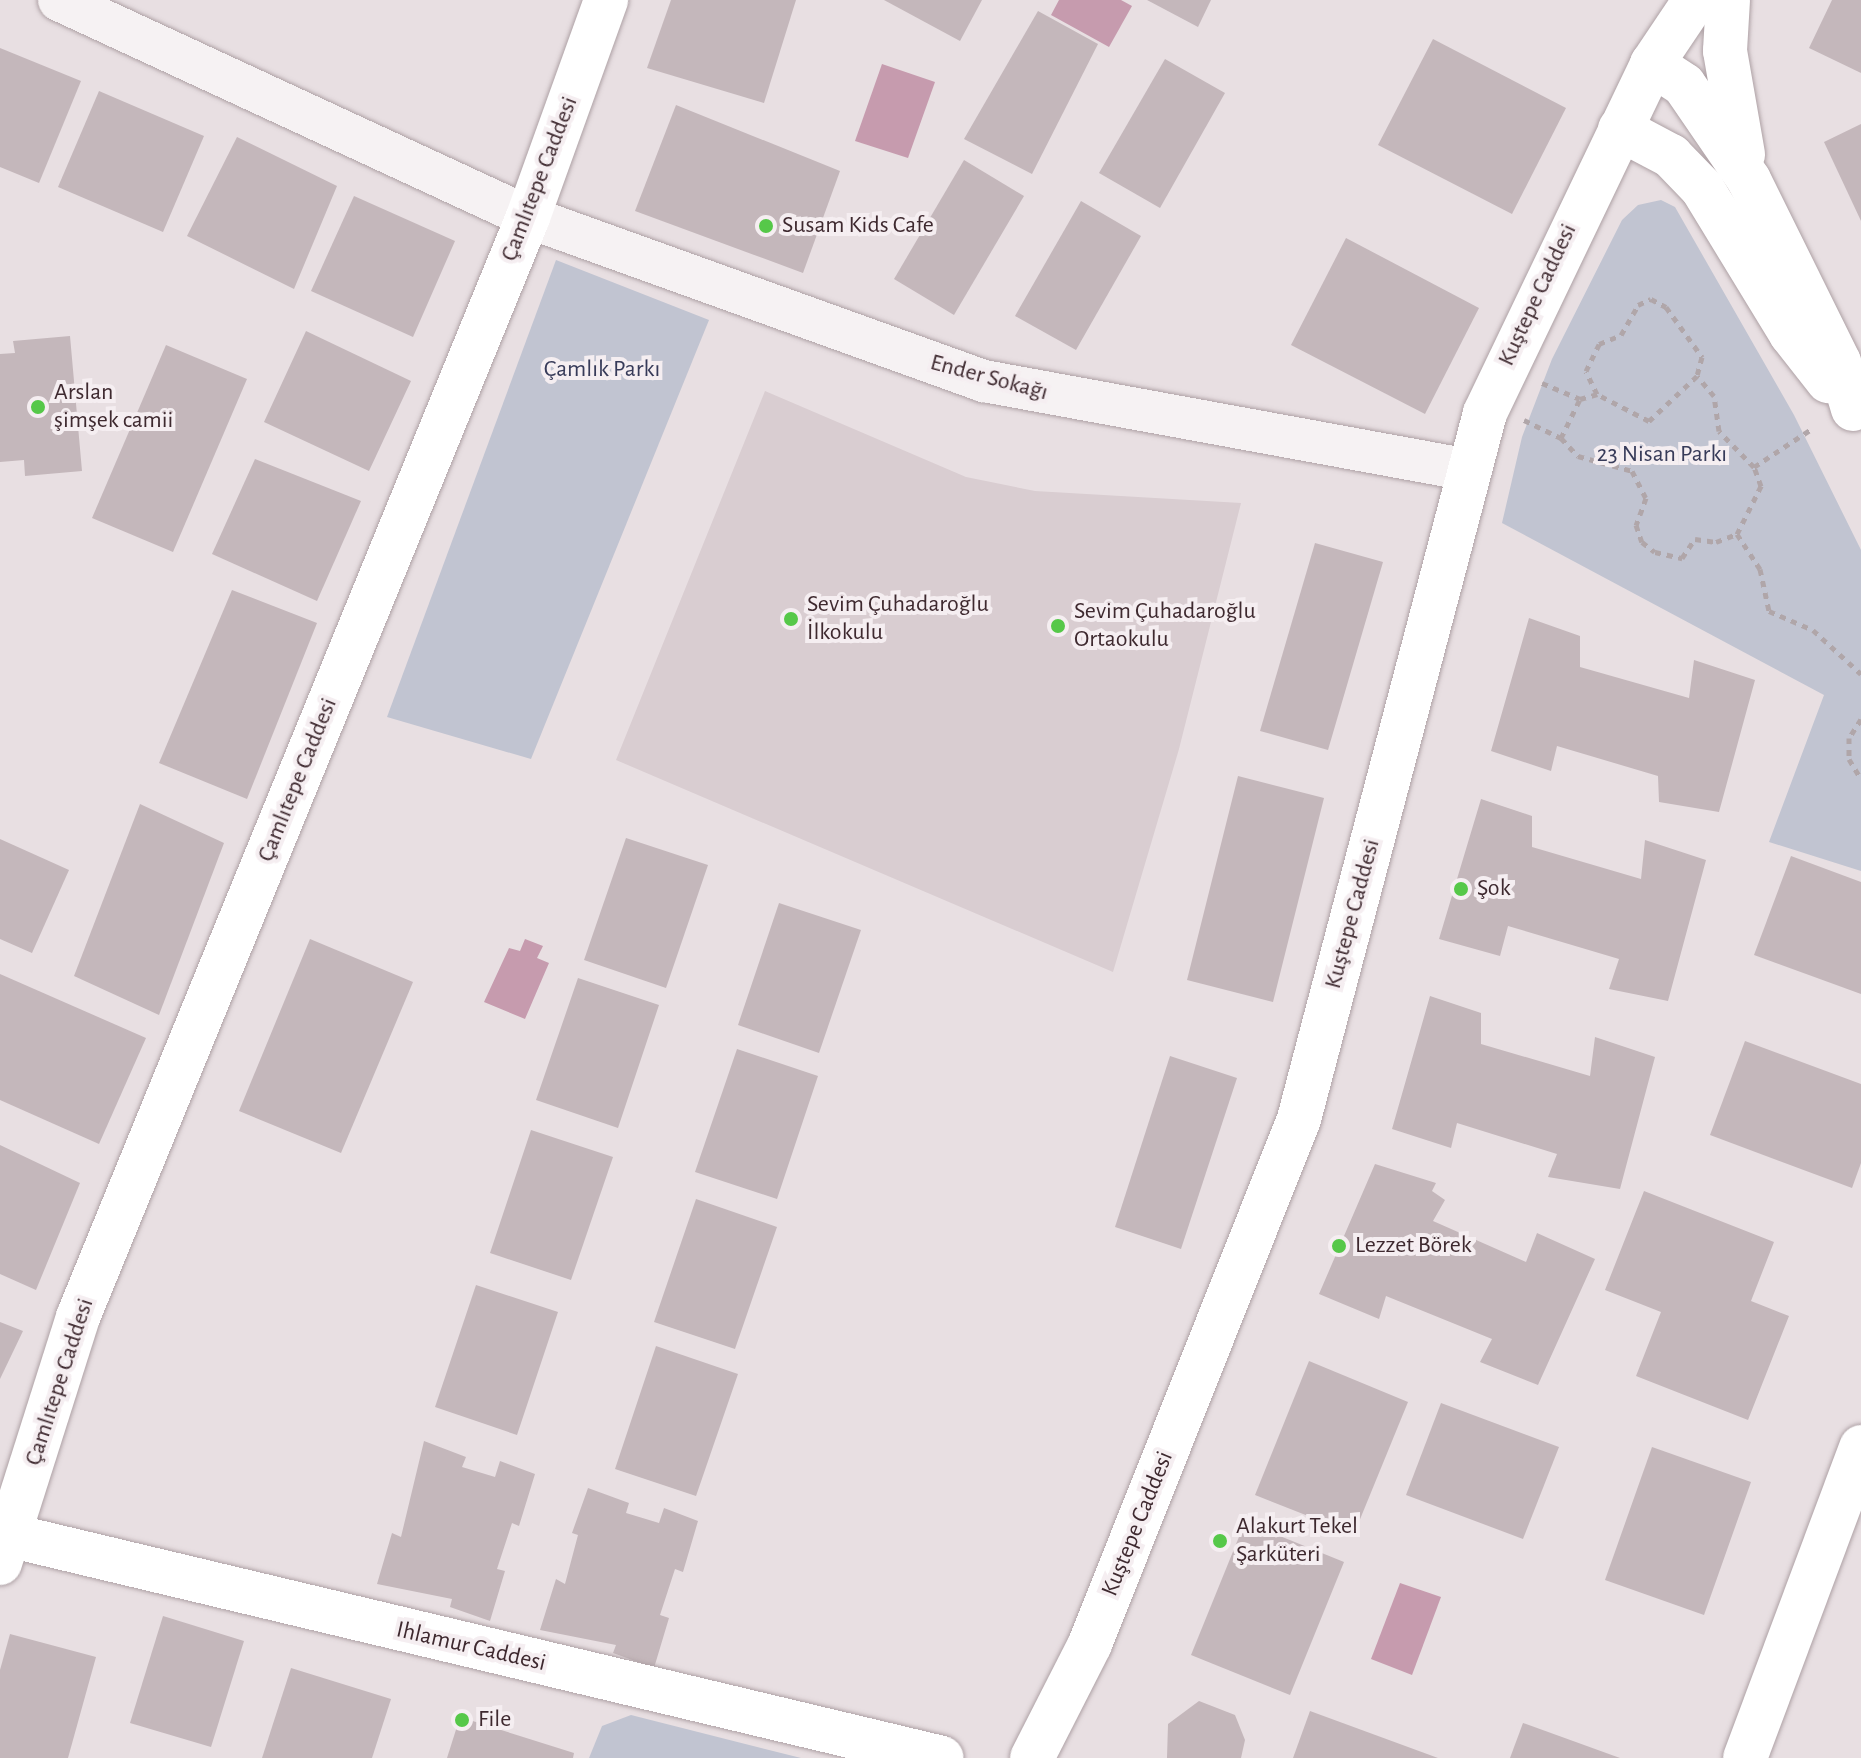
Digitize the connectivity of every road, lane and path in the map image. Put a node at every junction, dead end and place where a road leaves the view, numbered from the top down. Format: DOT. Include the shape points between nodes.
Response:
graph roads {
  1 [pos="59,0"];
  2 [pos="606,0"];
  3 [pos="1661,0"];
  4 [pos="1695,0"];
  5 [pos="1728,0"];
  6 [pos="1652,64"];
  7 [pos="1620,129"];
  8 [pos="1749,180"];
  9 [pos="528,217"];
  10 [pos="1697,376"];
  11 [pos="1538,381"];
  12 [pos="1597,394"];
  13 [pos="1580,399"];
  14 [pos="1857,417"];
  15 [pos="1523,419"];
  16 [pos="1813,428"];
  17 [pos="1561,438"];
  18 [pos="1754,467"];
  19 [pos="1469,470"];
  20 [pos="1737,534"];
  21 [pos="1861,674"];
  22 [pos="1861,719"];
  23 [pos="1861,779"];
  24 [pos="1861,1447"];
  25 [pos="4,1543"];
  26 [pos="942,1758"];
  27 [pos="1032,1758"];
  28 [pos="1745,1758"];
  1 -- 9 [label="street, Ender Sokağı"];
  2 -- 9 [label="street, Çamlıtepe Caddesi"];
  3 -- 6 [label="street"];
  4 -- 6 [label="street"];
  5 -- 8 [label="street" via="1728,87"];
  6 -- 7 [label="street, Kuştepe Caddesi"];
  6 -- 8 [label="street" via="1684,85"];
  7 -- 14 [label="street" via="1671,156 1702,188 1791,334"];
  7 -- 19 [label="street, Kuştepe Caddesi" via="1510,354"];
  8 -- 14 [label="street" via="1839,362"];
  9 -- 19 [label="street, Ender Sokağı" via="984,381"];
  9 -- 25 [label="street, Çamlıtepe Caddesi" via="78,1317"];
  10 -- 12 [label="path" via="1649,421"];
  10 -- 12 [label="path" via="1699,350 1678,332 1666,307 1651,299 1638,305 1621,335 1593,352 1586,371"];
  10 -- 18 [label="path" via="1714,396 1719,431"];
  11 -- 13 [label="path"];
  12 -- 13 [label="path"];
  13 -- 17 [label="path"];
  15 -- 17 [label="path"];
  16 -- 18 [label="path"];
  17 -- 20 [label="path" via="1593,463 1632,471 1646,498 1636,531 1655,552 1682,558 1695,539 1716,542"];
  18 -- 20 [label="path" via="1759,499"];
  19 -- 27 [label="street, Kuştepe Caddesi" via="1299,1119 1090,1644"];
  20 -- 21 [label="path" via="1760,569 1769,611 1813,630"];
  22 -- 23 [label="path" via="1849,738 1849,759"];
  24 -- 28 [label="street"];
  25 -- 26 [label="street, Ihlamur Caddesi"];
}
